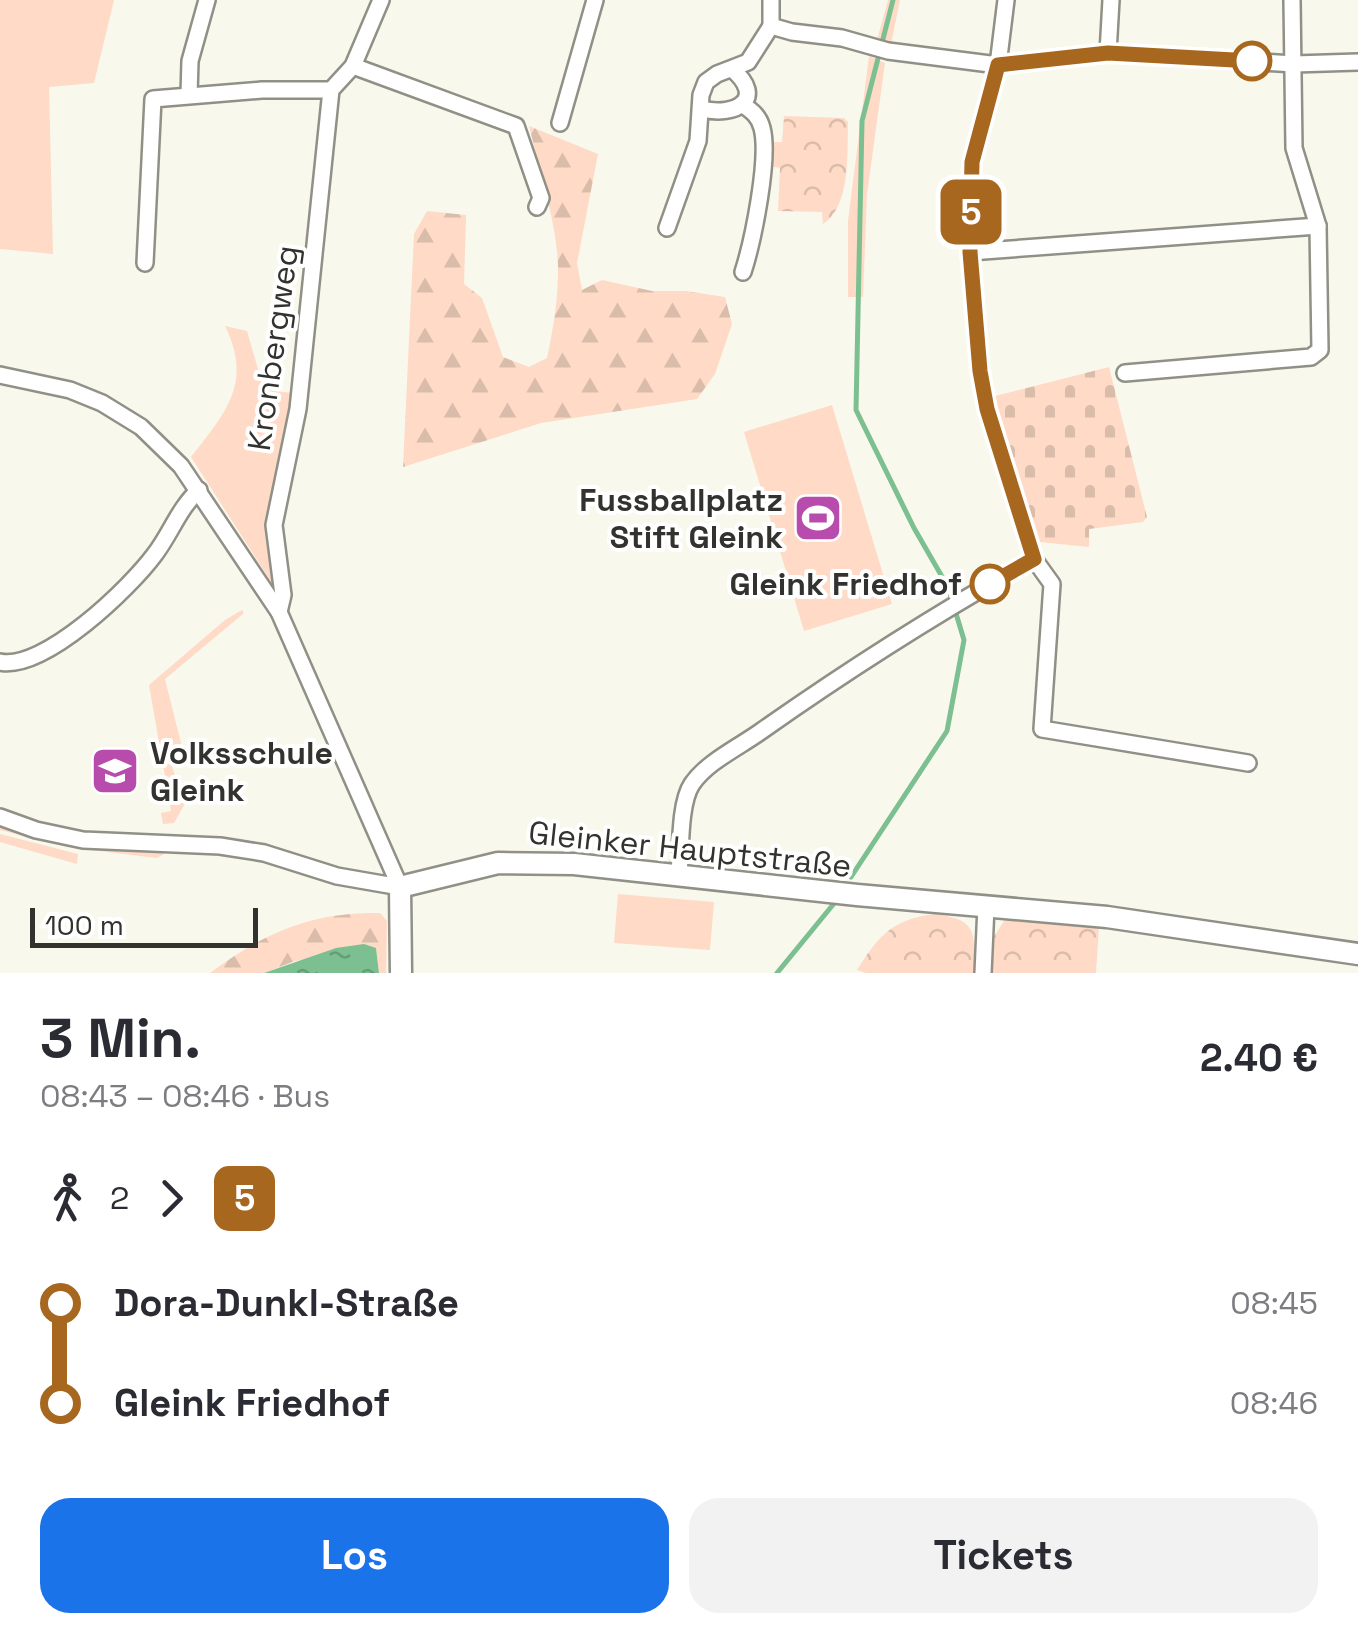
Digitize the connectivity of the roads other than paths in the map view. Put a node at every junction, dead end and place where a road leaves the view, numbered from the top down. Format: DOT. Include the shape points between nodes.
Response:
graph roads {
  1 [pos="207,0"];
  2 [pos="381,0"];
  3 [pos="595,0"];
  4 [pos="772,0"];
  5 [pos="1006,0"];
  6 [pos="1111,0"];
  7 [pos="1292,0"];
  8 [pos="771,26"];
  9 [pos="1108,53"];
  10 [pos="1358,62"];
  11 [pos="1294,64"];
  12 [pos="998,65"];
  13 [pos="353,66"];
  14 [pos="732,69"];
  15 [pos="331,90"];
  16 [pos="189,95"];
  17 [pos="742,104"];
  18 [pos="702,108"];
  19 [pos="560,123"];
  20 [pos="538,208"];
  21 [pos="1318,226"];
  22 [pos="667,228"];
  23 [pos="970,252"];
  24 [pos="145,263"];
  25 [pos="744,272"];
  26 [pos="1126,373"];
  27 [pos="0,375"];
  28 [pos="199,490"];
  29 [pos="1034,559"];
  30 [pos="280,612"];
  31 [pos="0,662"];
  32 [pos="1248,763"];
  33 [pos="0,817"];
  34 [pos="680,875"];
  35 [pos="400,887"];
  36 [pos="986,906"];
  37 [pos="1358,954"];
  38 [pos="401,973"];
  39 [pos="983,973"];
  1 -- 16 [label="street" via="190,62"];
  2 -- 13 [label="street"];
  3 -- 19 [label="street"];
  4 -- 8 [label="street"];
  5 -- 12 [label="street"];
  6 -- 9 [label="street"];
  7 -- 11 [label="street"];
  8 -- 12 [label="street"];
  8 -- 14 [label="street" via="748,62"];
  9 -- 11 [label="street"];
  9 -- 12 [label="street"];
  10 -- 11 [label="street"];
  11 -- 21 [label="street" via="1294,148"];
  12 -- 23 [label="street" via="972,162"];
  13 -- 15 [label="street"];
  13 -- 20 [label="street" via="516,126 541,198"];
  14 -- 17 [label="street" via="745,87"];
  14 -- 18 [label="street" via="706,82"];
  15 -- 16 [label="street"];
  15 -- 30 [label="street, Kronbergweg" via="298,410 274,525"];
  16 -- 24 [label="street" via="152,99"];
  17 -- 18 [label="street" via="726,112"];
  17 -- 25 [label="street" via="756,113 764,146"];
  18 -- 22 [label="street" via="698,142"];
  21 -- 23 [label="street"];
  21 -- 26 [label="street" via="1318,353"];
  23 -- 29 [label="street" via="987,409"];
  27 -- 28 [label="street" via="70,390 122,414"];
  28 -- 30 [label="street"];
  28 -- 31 [label="street" via="156,554 76,632 42,654"];
  29 -- 32 [label="street" via="1052,584 1042,729"];
  29 -- 34 [label="street" via="827,685 713,765 691,785"];
  30 -- 35 [label="street"];
  33 -- 35 [label="street" via="83,840 264,853"];
  34 -- 35 [label="street, Gleinker Hauptstraße" via="508,862"];
  34 -- 36 [label="street, Gleinker Hauptstraße"];
  35 -- 38 [label="street"];
  36 -- 37 [label="street, Gleinker Hauptstraße" via="1108,916"];
  36 -- 39 [label="street"];
}
